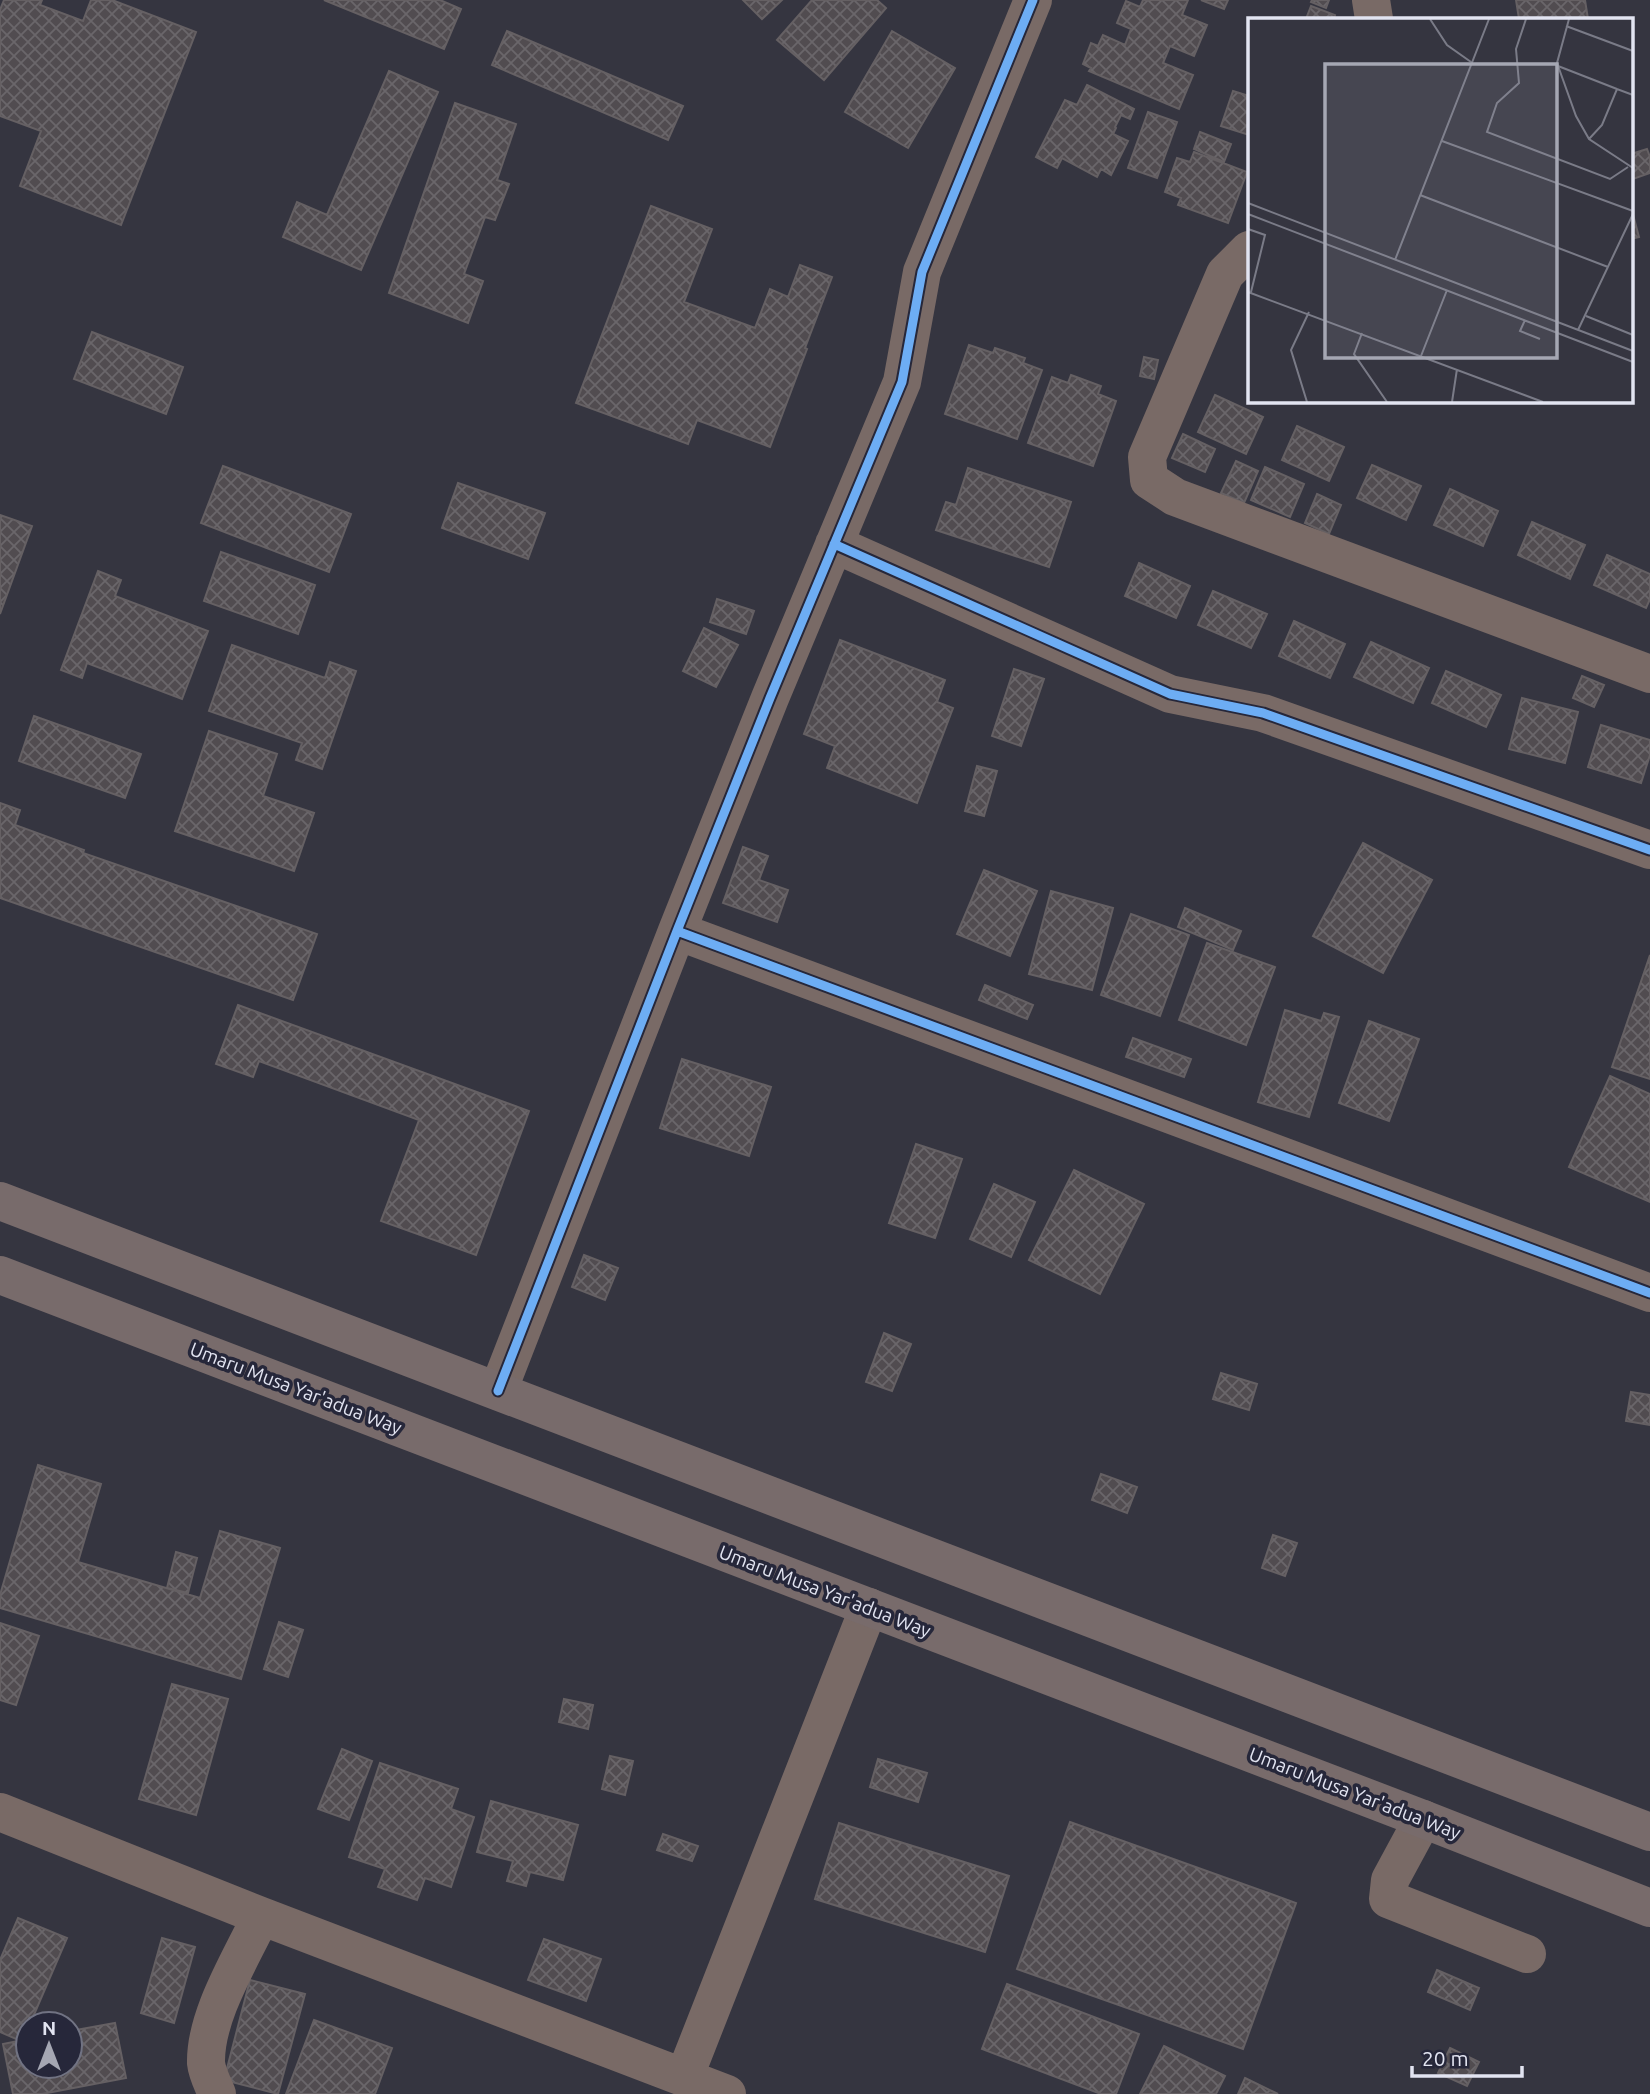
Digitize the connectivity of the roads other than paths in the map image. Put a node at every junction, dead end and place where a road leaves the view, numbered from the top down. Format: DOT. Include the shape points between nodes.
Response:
graph roads {
  1 [pos="1032,0"];
  2 [pos="1371,0"];
  3 [pos="1374,18"];
  4 [pos="1248,251"];
  5 [pos="834,544"];
  6 [pos="1650,674"];
  7 [pos="1650,850"];
  8 [pos="677,931"];
  9 [pos="0,1202"];
  10 [pos="0,1275"];
  11 [pos="1650,1293"];
  12 [pos="498,1391"];
  13 [pos="869,1607"];
  14 [pos="0,1812"];
  15 [pos="1423,1819"];
  16 [pos="1650,1832"];
  17 [pos="1650,1908"];
  18 [pos="261,1916"];
  19 [pos="1527,1954"];
  20 [pos="684,2078"];
  21 [pos="217,2094"];
  22 [pos="727,2094"];
  1 -- 5 [label="street" via="922,272 902,382"];
  2 -- 3 [label="street"];
  4 -- 6 [label="street" via="1225,274 1147,457 1149,480 1175,497"];
  5 -- 7 [label="street" via="1170,694 1263,713"];
  5 -- 8 [label="street"];
  8 -- 11 [label="street"];
  8 -- 12 [label="street"];
  9 -- 12 [label="main road"];
  10 -- 13 [label="main road, Umaru Musa Yar'adua Way"];
  12 -- 16 [label="main road"];
  13 -- 15 [label="main road, Umaru Musa Yar'adua Way"];
  13 -- 20 [label="street"];
  14 -- 18 [label="street"];
  15 -- 17 [label="main road, Umaru Musa Yar'adua Way"];
  15 -- 19 [label="street" via="1390,1880 1388,1899"];
  18 -- 20 [label="street"];
  18 -- 21 [label="street" via="208,2036 206,2066"];
  20 -- 22 [label="street"];
}
